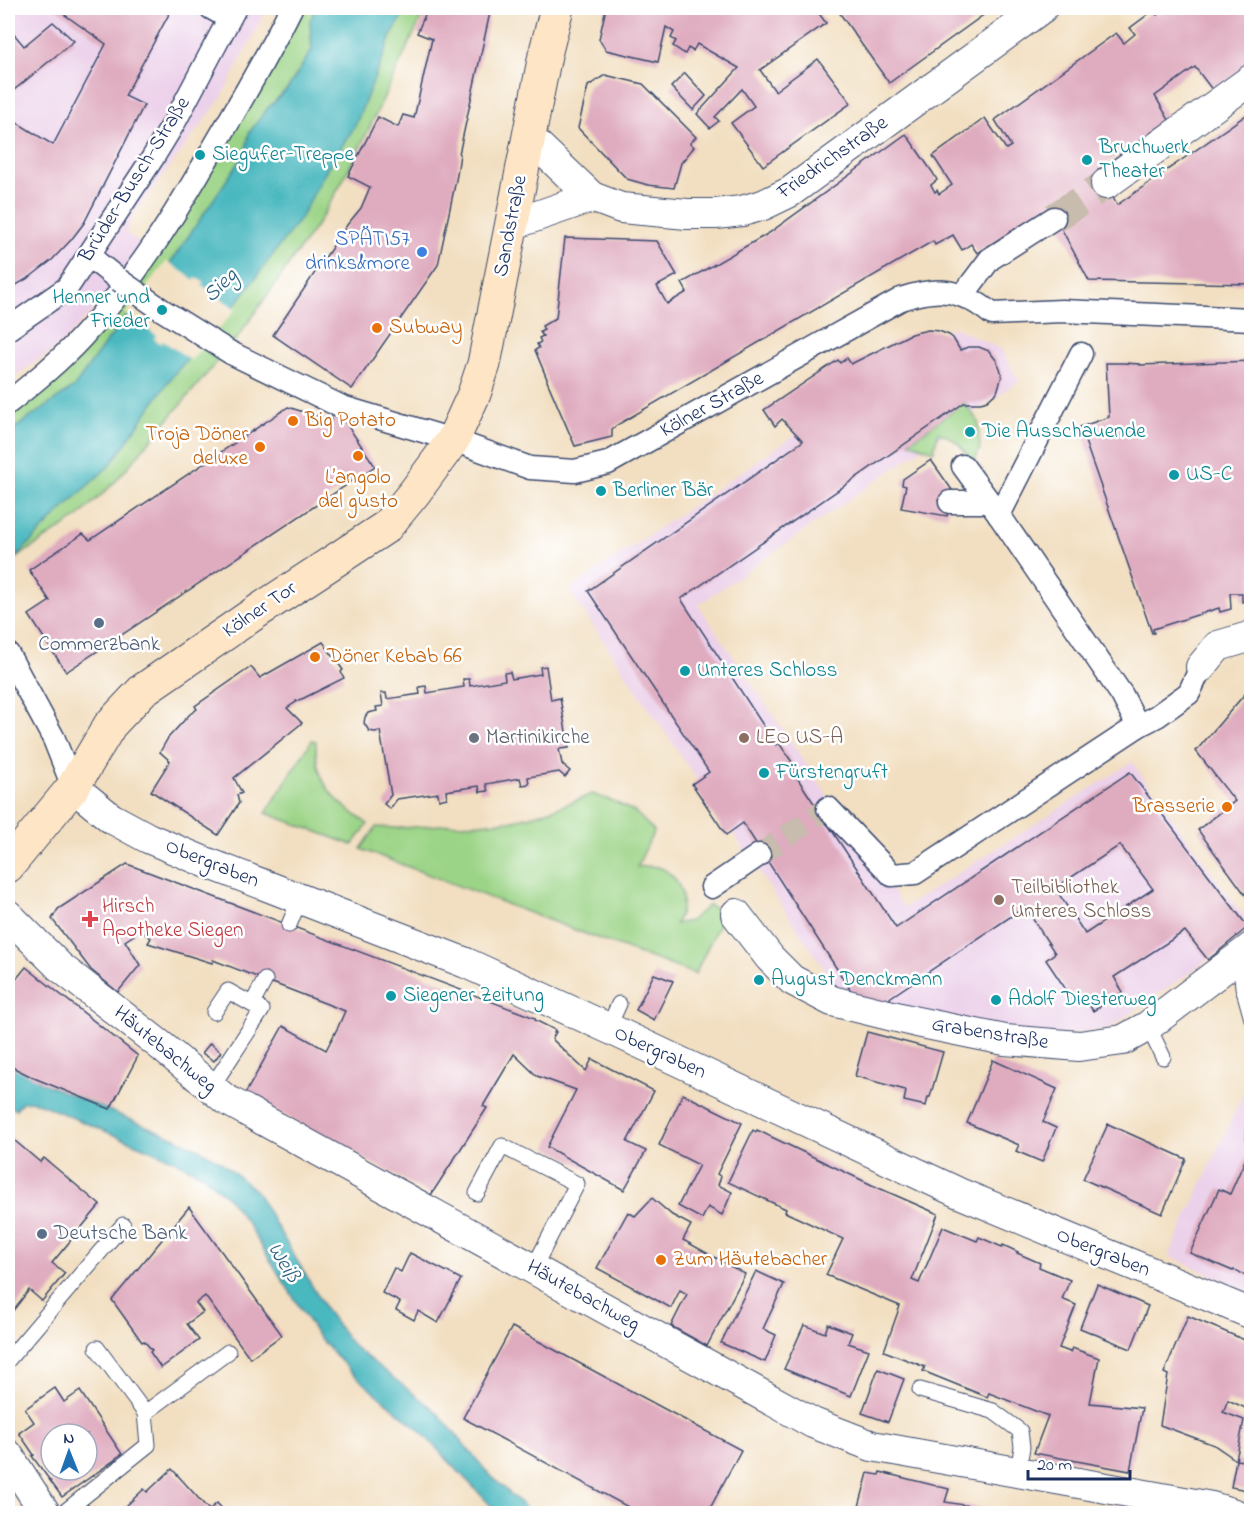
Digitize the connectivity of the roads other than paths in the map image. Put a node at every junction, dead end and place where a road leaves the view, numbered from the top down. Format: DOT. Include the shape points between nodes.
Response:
graph roads {
  1 [pos="291,8"];
  2 [pos="557,8"];
  3 [pos="1042,8"];
  4 [pos="227,20"];
  5 [pos="1251,79"];
  6 [pos="529,137"];
  7 [pos="1106,184"];
  8 [pos="592,197"];
  9 [pos="1054,218"];
  10 [pos="511,225"];
  11 [pos="89,256"];
  12 [pos="963,296"];
  13 [pos="1251,319"];
  14 [pos="8,329"];
  15 [pos="1081,354"];
  16 [pos="8,403"];
  17 [pos="453,440"];
  18 [pos="963,466"];
  19 [pos="950,502"];
  20 [pos="994,509"];
  21 [pos="1251,636"];
  22 [pos="8,654"];
  23 [pos="1201,667"];
  24 [pos="1138,726"];
  25 [pos="73,787"];
  26 [pos="828,808"];
  27 [pos="759,855"];
  28 [pos="8,866"];
  29 [pos="712,887"];
  30 [pos="736,914"];
  31 [pos="8,915"];
  32 [pos="1246,951"];
  33 [pos="265,980"];
  34 [pos="252,1004"];
  35 [pos="214,1012"];
  36 [pos="1251,1019"];
  37 [pos="1148,1026"];
  38 [pos="1163,1057"];
  39 [pos="211,1088"];
  40 [pos="477,1193"];
  41 [pos="123,1224"];
  42 [pos="533,1269"];
  43 [pos="1251,1314"];
  44 [pos="97,1348"];
  45 [pos="228,1352"];
  46 [pos="8,1360"];
  47 [pos="920,1390"];
  48 [pos="145,1413"];
  49 [pos="8,1455"];
  50 [pos="1018,1472"];
  51 [pos="46,1514"];
  52 [pos="62,1514"];
  53 [pos="1235,1514"];
  1 -- 16 [label="street" via="192,186 151,250 82,337"];
  2 -- 6 [label="main road, Sandstraße"];
  3 -- 8 [label="street, Friedrichstraße" via="790,192 763,205 742,211 687,214 621,208"];
  4 -- 11 [label="street, Brüder-Busch-Straße" via="157,163"];
  5 -- 7 [label="street"];
  6 -- 8 [label="street, Friedrichstraße"];
  6 -- 10 [label="main road, Sandstraße"];
  8 -- 10 [label="street"];
  9 -- 12 [label="street" via="990,259"];
  10 -- 17 [label="main road, Sandstraße" via="484,364"];
  11 -- 14 [label="street, Brüder-Busch-Straße" via="67,288"];
  11 -- 17 [label="street, Kölner Straße, bridge" via="162,310 231,353 342,407"];
  12 -- 13 [label="street, Kölner Straße" via="992,314 1062,311"];
  12 -- 17 [label="street, Kölner Straße" via="932,291 901,299 608,463 575,471 530,468"];
  15 -- 20 [label="street"];
  17 -- 25 [label="main road, Kölner Tor" via="386,527 143,690 111,725"];
  18 -- 20 [label="street"];
  19 -- 20 [label="street"];
  20 -- 24 [label="street" via="1122,695"];
  21 -- 23 [label="street" via="1218,646"];
  22 -- 25 [label="street" via="54,739"];
  23 -- 24 [label="street" via="1189,693"];
  24 -- 26 [label="street" via="915,873 892,875"];
  25 -- 28 [label="main road, Kölner Tor"];
  25 -- 43 [label="street, Obergraben" via="111,818 205,862 294,912 466,963 613,1016 959,1193"];
  27 -- 29 [label="street"];
  30 -- 37 [label="street, Grabenstraße" via="792,980 832,1001 1005,1040 1079,1046 1123,1040"];
  31 -- 39 [label="street, Häutebachweg" via="60,967 118,1001"];
  32 -- 36 [label="lane" via="1243,987"];
  32 -- 37 [label="street, Grabenstraße"];
  33 -- 34 [label="lane"];
  34 -- 35 [label="lane" via="228,991"];
  34 -- 39 [label="lane" via="262,1010"];
  37 -- 38 [label="lane"];
  39 -- 42 [label="street, Häutebachweg"];
  40 -- 42 [label="lane" via="502,1146 577,1184"];
  41 -- 46 [label="lane"];
  42 -- 50 [label="street, Häutebachweg" via="813,1423 872,1446"];
  44 -- 48 [label="lane"];
  45 -- 48 [label="lane"];
  47 -- 50 [label="lane" via="993,1411 1020,1431"];
  48 -- 52 [label="lane" via="148,1445"];
  49 -- 51 [label="street"];
  50 -- 53 [label="street, Häutebachweg"];
}
